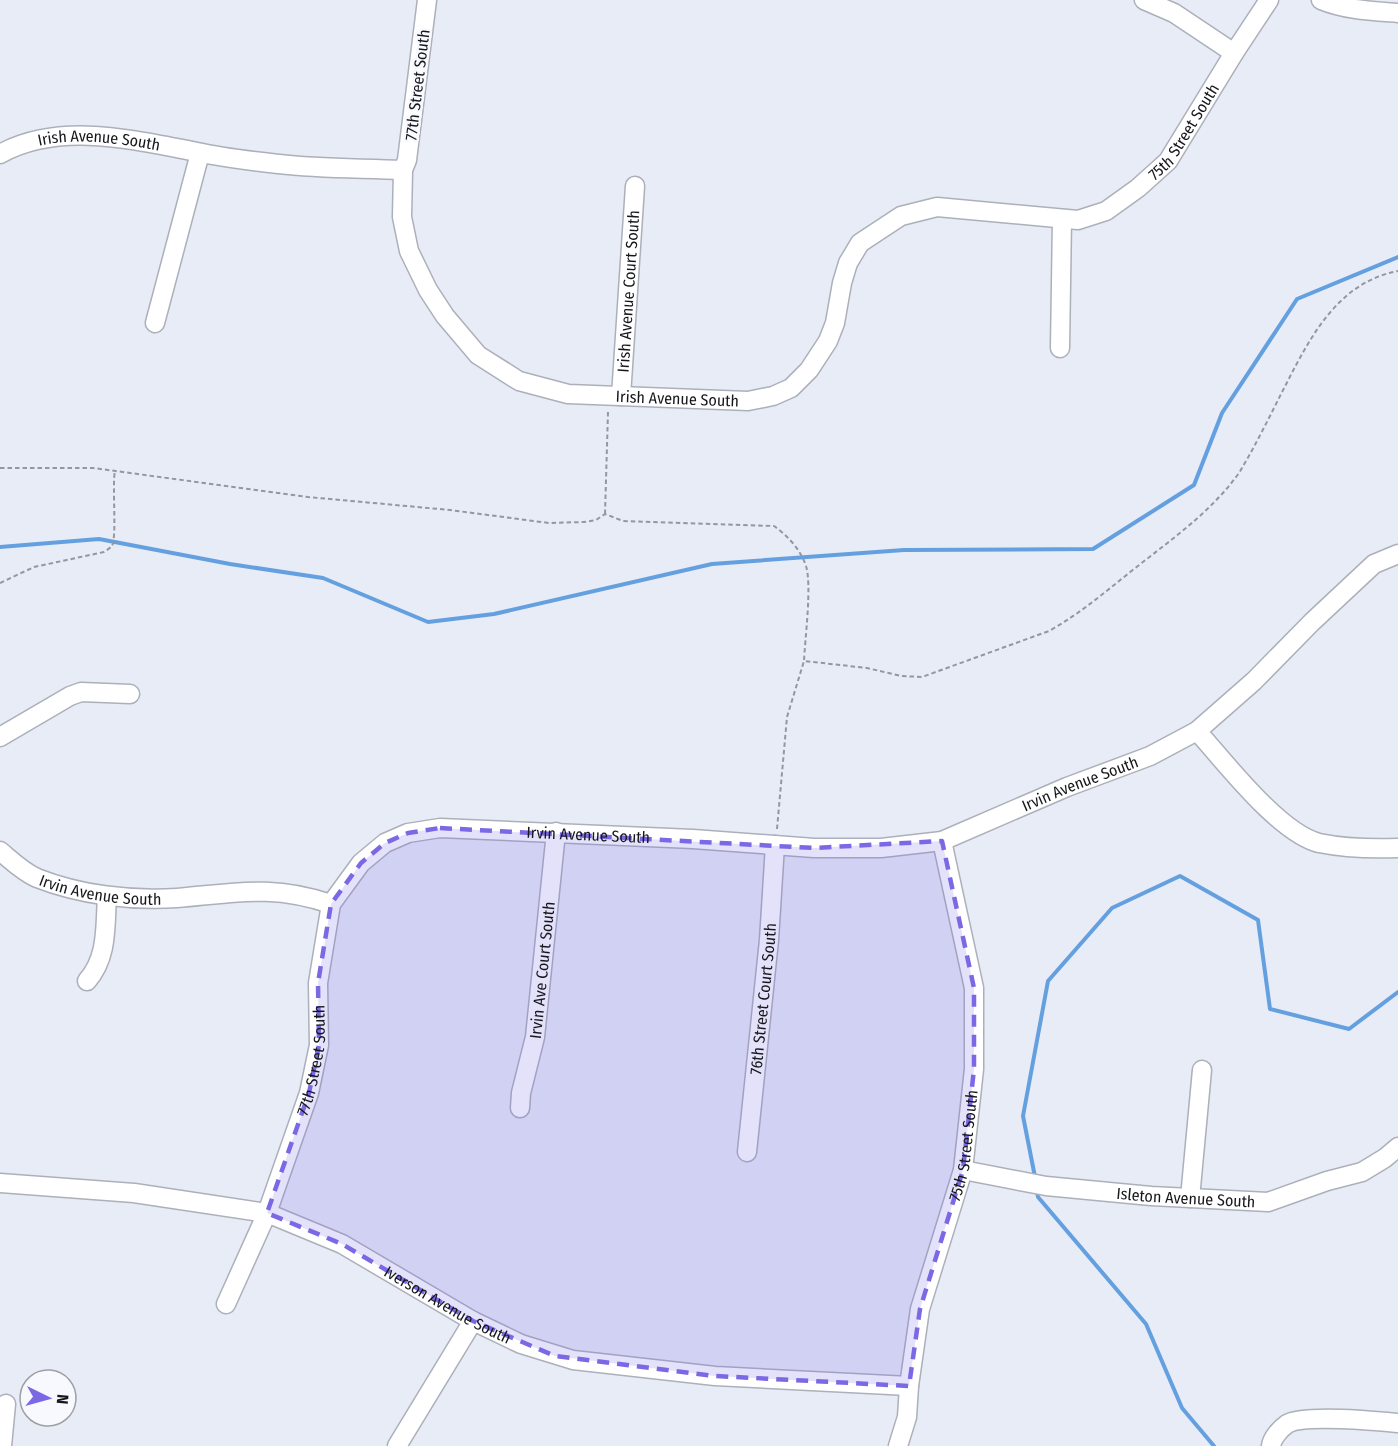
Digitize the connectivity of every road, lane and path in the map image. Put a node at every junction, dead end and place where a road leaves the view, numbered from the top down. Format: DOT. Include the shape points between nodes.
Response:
graph roads {
  1 [pos="428,0"];
  2 [pos="1144,0"];
  3 [pos="1269,0"];
  4 [pos="1321,0"];
  5 [pos="1398,13"];
  6 [pos="1234,53"];
  7 [pos="200,153"];
  8 [pos="0,154"];
  9 [pos="403,170"];
  10 [pos="635,186"];
  11 [pos="1062,219"];
  12 [pos="1398,271"];
  13 [pos="155,323"];
  14 [pos="1060,348"];
  15 [pos="615,396"];
  16 [pos="0,468"];
  17 [pos="115,470"];
  18 [pos="605,514"];
  19 [pos="1398,554"];
  20 [pos="0,583"];
  21 [pos="804,661"];
  22 [pos="130,694"];
  23 [pos="1197,731"];
  24 [pos="0,737"];
  25 [pos="556,832"];
  26 [pos="942,842"];
  27 [pos="776,845"];
  28 [pos="1398,848"];
  29 [pos="0,851"];
  30 [pos="107,896"];
  31 [pos="331,904"];
  32 [pos="87,981"];
  33 [pos="1202,1070"];
  34 [pos="520,1108"];
  35 [pos="1398,1147"];
  36 [pos="747,1152"];
  37 [pos="963,1170"];
  38 [pos="0,1183"];
  39 [pos="1190,1198"];
  40 [pos="267,1213"];
  41 [pos="226,1304"];
  42 [pos="473,1321"];
  43 [pos="909,1386"];
  44 [pos="6,1404"];
  45 [pos="1398,1423"];
  46 [pos="2,1446"];
  47 [pos="397,1446"];
  48 [pos="898,1446"];
  49 [pos="1271,1446"];
  1 -- 9 [label="street, 77th Street South"];
  2 -- 6 [label="street" via="1174,14"];
  3 -- 6 [label="street, 75th Street South"];
  4 -- 5 [label="street"];
  6 -- 11 [label="street, 75th Street South" via="1168,161 1106,211 1078,220"];
  7 -- 8 [label="street, Irish Avenue South" via="138,139 77,135 17,145"];
  7 -- 9 [label="street, Irish Avenue South" via="282,164"];
  7 -- 13 [label="street"];
  9 -- 15 [label="street, Irish Avenue South" via="402,217 409,251 445,316 478,355 519,381 568,394"];
  10 -- 15 [label="street, Irish Avenue Court South"];
  11 -- 14 [label="street"];
  11 -- 15 [label="street, Irish Avenue South" via="937,207 901,216 860,243 848,263 828,341 809,370 791,388 748,401"];
  12 -- 21 [label="path" via="1357,288 1323,320 1239,472 1211,506 1073,617 1048,632 922,677"];
  15 -- 18 [label="path"];
  16 -- 17 [label="path"];
  17 -- 18 [label="path" via="308,497 549,523 584,522"];
  17 -- 20 [label="path" via="114,538 109,549 34,567"];
  18 -- 21 [label="path" via="623,521 774,526 781,531 806,565"];
  19 -- 23 [label="street, Irvin Avenue South" via="1374,564"];
  21 -- 27 [label="path" via="787,717"];
  22 -- 24 [label="street" via="81,692"];
  23 -- 26 [label="street, Irvin Avenue South" via="1150,756 1067,787"];
  23 -- 28 [label="street" via="1264,805 1294,830 1317,842"];
  25 -- 27 [label="street, Irvin Avenue South"];
  25 -- 31 [label="street, Irvin Avenue South" via="440,828 408,832 385,843 361,862"];
  25 -- 34 [label="street, Irvin Ave Court South" via="535,1037"];
  26 -- 27 [label="street, Irvin Avenue South" via="881,848"];
  26 -- 37 [label="street, 75th Street South" via="974,988 974,1069"];
  27 -- 36 [label="street, 76th Street Court South"];
  29 -- 30 [label="street, Irvin Avenue South" via="36,877"];
  30 -- 31 [label="street, Irvin Avenue South" via="174,898 270,890 306,895"];
  30 -- 32 [label="street" via="100,963"];
  31 -- 40 [label="street, 77th Street South" via="318,983 319,1046 309,1093"];
  33 -- 39 [label="street"];
  35 -- 39 [label="street, Isleton Avenue South" via="1362,1172 1268,1202"];
  37 -- 39 [label="street, Isleton Avenue South" via="1046,1186"];
  37 -- 43 [label="street, 75th Street South" via="920,1309"];
  38 -- 40 [label="street, Iverson Avenue South" via="134,1194"];
  40 -- 41 [label="street, 77th Street South"];
  40 -- 42 [label="street, Iverson Avenue South" via="342,1244"];
  42 -- 43 [label="street, Iverson Avenue South" via="521,1344 573,1360 715,1376"];
  42 -- 47 [label="street"];
  43 -- 48 [label="street, 75th Street South"];
  44 -- 46 [label="street"];
  45 -- 49 [label="street" via="1299,1420 1287,1424 1272,1439"];
}
